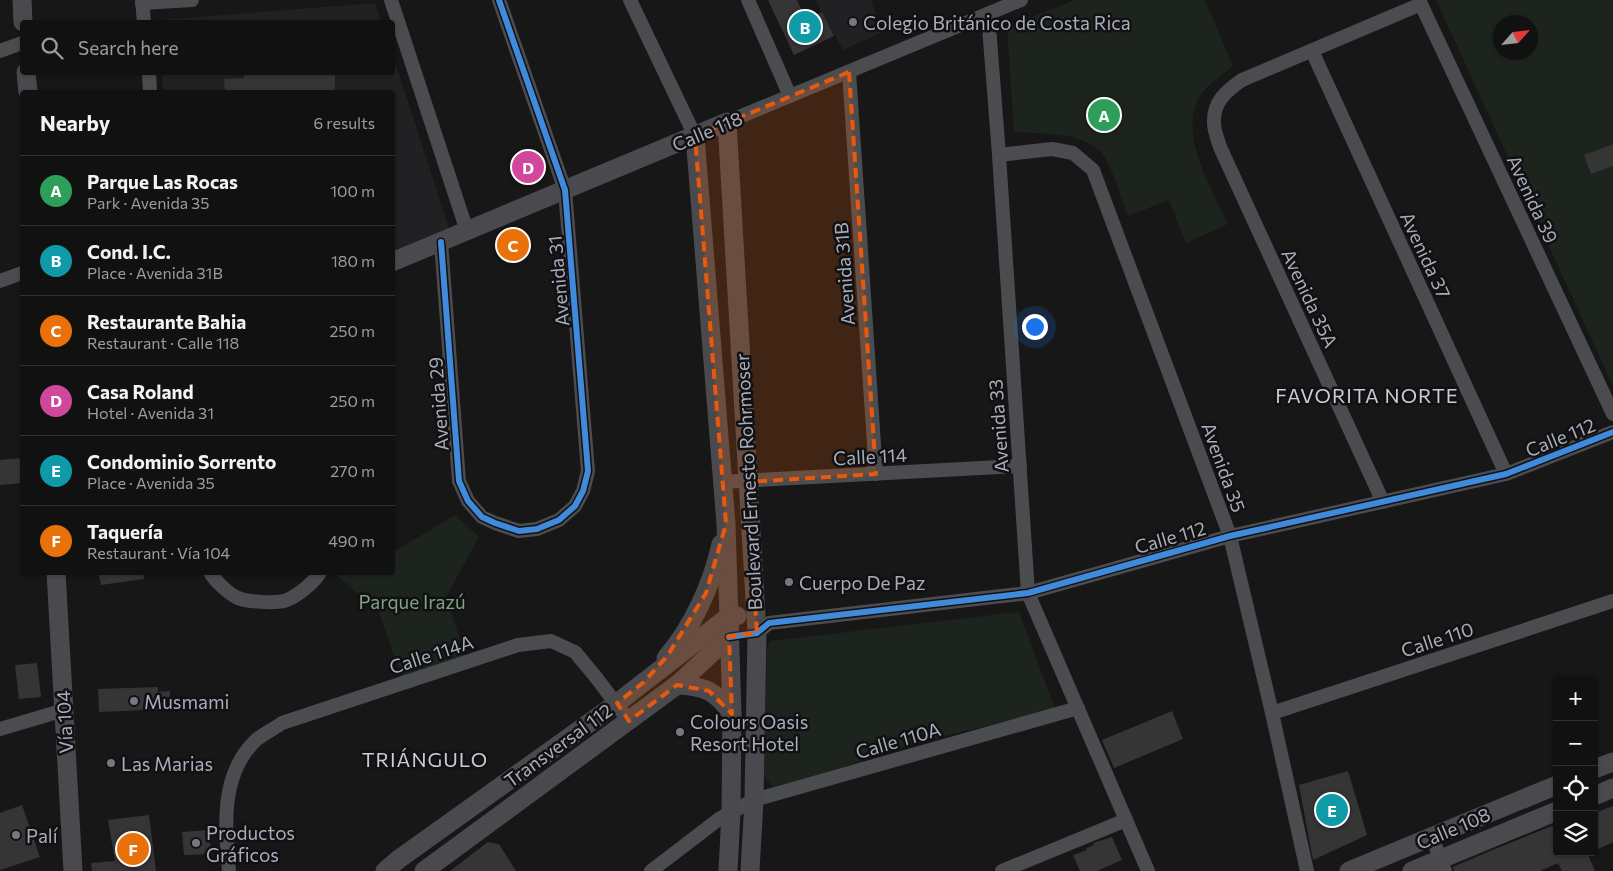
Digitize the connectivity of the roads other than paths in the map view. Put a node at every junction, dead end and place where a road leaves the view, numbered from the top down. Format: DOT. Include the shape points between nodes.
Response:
graph roads {
  1 [pos="22,0"];
  2 [pos="192,0"];
  3 [pos="391,0"];
  4 [pos="499,0"];
  5 [pos="630,0"];
  6 [pos="748,0"];
  7 [pos="1021,0"];
  8 [pos="142,2"];
  9 [pos="1420,2"];
  10 [pos="988,14"];
  11 [pos="24,20"];
  12 [pos="144,20"];
  13 [pos="20,44"];
  14 [pos="0,51"];
  15 [pos="1312,51"];
  16 [pos="849,72"];
  17 [pos="26,75"];
  18 [pos="148,75"];
  19 [pos="28,90"];
  20 [pos="150,90"];
  21 [pos="790,96"];
  22 [pos="727,122"];
  23 [pos="695,136"];
  24 [pos="999,155"];
  25 [pos="565,190"];
  26 [pos="467,231"];
  27 [pos="441,242"];
  28 [pos="395,261"];
  29 [pos="20,274"];
  30 [pos="0,281"];
  31 [pos="1613,414"];
  32 [pos="1613,432"];
  33 [pos="1020,466"];
  34 [pos="876,474"];
  35 [pos="1506,474"];
  36 [pos="722,482"];
  37 [pos="747,482"];
  38 [pos="1384,502"];
  39 [pos="726,524"];
  40 [pos="519,531"];
  41 [pos="1230,536"];
  42 [pos="56,575"];
  43 [pos="212,575"];
  44 [pos="318,575"];
  45 [pos="1028,593"];
  46 [pos="1613,601"];
  47 [pos="728,617"];
  48 [pos="761,623"];
  49 [pos="730,637"];
  50 [pos="644,682"];
  51 [pos="677,685"];
  52 [pos="617,703"];
  53 [pos="1078,708"];
  54 [pos="64,710"];
  55 [pos="1272,713"];
  56 [pos="732,714"];
  57 [pos="629,720"];
  58 [pos="0,729"];
  59 [pos="1613,762"];
  60 [pos="1598,768"];
  61 [pos="1553,787"];
  62 [pos="1613,788"];
  63 [pos="1598,794"];
  64 [pos="754,800"];
  65 [pos="731,813"];
  66 [pos="1553,813"];
  67 [pos="1126,820"];
  68 [pos="1432,837"];
  69 [pos="71,843"];
  70 [pos="392,865"];
  71 [pos="1443,865"];
  72 [pos="431,868"];
  73 [pos="61,871"];
  74 [pos="73,871"];
  75 [pos="229,871"];
  76 [pos="373,871"];
  77 [pos="651,871"];
  78 [pos="728,871"];
  79 [pos="750,871"];
  80 [pos="1002,871"];
  81 [pos="1148,871"];
  82 [pos="1307,871"];
  83 [pos="1349,871"];
  84 [pos="1412,871"];
  1 -- 11 [label="street"];
  2 -- 8 [label="street"];
  3 -- 26 [label="street"];
  4 -- 25 [label="street, Avenida 31"];
  5 -- 23 [label="street"];
  6 -- 21 [label="street"];
  7 -- 10 [label="street, Calle 118"];
  8 -- 12 [label="street"];
  9 -- 15 [label="street"];
  9 -- 31 [label="street, Avenida 39"];
  10 -- 16 [label="street, Calle 118"];
  10 -- 24 [label="street, Avenida 33"];
  13 -- 14 [label="street"];
  15 -- 35 [label="street, Avenida 37"];
  15 -- 38 [label="street, Avenida 35A" via="1242,80 1225,92 1216,106 1214,123 1220,147"];
  16 -- 21 [label="street, Calle 118"];
  16 -- 34 [label="street, Avenida 31B"];
  17 -- 19 [label="street"];
  18 -- 20 [label="street"];
  21 -- 22 [label="street, Calle 118"];
  22 -- 23 [label="street, Calle 118"];
  22 -- 37 [label="street, Boulevard Ernesto Rohrmoser"];
  23 -- 25 [label="street, Calle 118"];
  23 -- 36 [label="street, Boulevard Ernesto Rohrmoser"];
  24 -- 33 [label="street, Avenida 33"];
  24 -- 41 [label="street, Avenida 35" via="1052,149 1073,153 1093,170"];
  25 -- 26 [label="street, Calle 118"];
  25 -- 40 [label="street, Avenida 31" via="588,471 575,506 559,520 537,529"];
  26 -- 27 [label="street, Calle 118"];
  27 -- 28 [label="street, Calle 118"];
  27 -- 40 [label="street, Avenida 29" via="459,482 468,501 482,517"];
  29 -- 30 [label="street"];
  32 -- 35 [label="street, Calle 112"];
  33 -- 34 [label="street, Calle 114"];
  33 -- 45 [label="street, Avenida 33"];
  34 -- 37 [label="street, Calle 114"];
  35 -- 38 [label="street, Calle 112"];
  36 -- 37 [label="street, Calle 114"];
  36 -- 39 [label="street, Boulevard Ernesto Rohrmoser"];
  37 -- 48 [label="street, Boulevard Ernesto Rohrmoser"];
  38 -- 41 [label="street, Calle 112"];
  39 -- 47 [label="street, Boulevard Ernesto Rohrmoser"];
  39 -- 50 [label="street" via="718,559 702,601 668,655"];
  41 -- 45 [label="street, Calle 112"];
  41 -- 55 [label="street, Avenida 35"];
  42 -- 54 [label="street, Vía 104"];
  43 -- 44 [label="street" via="237,598 259,602 286,600"];
  45 -- 48 [label="street, Calle 112"];
  45 -- 53 [label="street, Avenida 33"];
  46 -- 55 [label="street, Calle 110"];
  47 -- 48 [label="street, Calle 112"];
  47 -- 49 [label="street, Boulevard Ernesto Rohrmoser"];
  47 -- 50 [label="street, Transversal 112"];
  48 -- 49 [label="street, Calle 112"];
  48 -- 64 [label="street, Boulevard Ernesto Rohrmoser"];
  49 -- 51 [label="street, Transversal 112"];
  49 -- 56 [label="street, Boulevard Ernesto Rohrmoser"];
  50 -- 52 [label="street, Transversal 112"];
  51 -- 56 [label="street" via="709,691"];
  51 -- 57 [label="street, Transversal 112"];
  52 -- 57 [label="street, Calle 114A"];
  52 -- 70 [label="street, Transversal 112"];
  52 -- 75 [label="street, Calle 114A" via="575,652 552,641 518,645 282,723 256,740 234,772 227,802"];
  53 -- 64 [label="street, Calle 110A"];
  53 -- 67 [label="street, Avenida 33"];
  54 -- 58 [label="street"];
  54 -- 69 [label="street, Vía 104"];
  55 -- 82 [label="street, Avenida 35"];
  56 -- 65 [label="street, Boulevard Ernesto Rohrmoser"];
  57 -- 72 [label="street, Transversal 112"];
  59 -- 60 [label="street"];
  61 -- 68 [label="street, Calle 108"];
  62 -- 63 [label="street"];
  64 -- 65 [label="street, Calle 110A"];
  64 -- 79 [label="street, Boulevard Ernesto Rohrmoser"];
  65 -- 77 [label="street, Calle 110A"];
  65 -- 78 [label="street, Boulevard Ernesto Rohrmoser"];
  66 -- 71 [label="street, Calle 108"];
  67 -- 80 [label="street"];
  67 -- 81 [label="street, Avenida 33"];
  68 -- 71 [label="street"];
  68 -- 83 [label="street, Calle 108"];
  69 -- 73 [label="street"];
  69 -- 74 [label="street, Vía 104"];
  70 -- 76 [label="street, Transversal 112"];
  71 -- 84 [label="street, Calle 108"];
}
